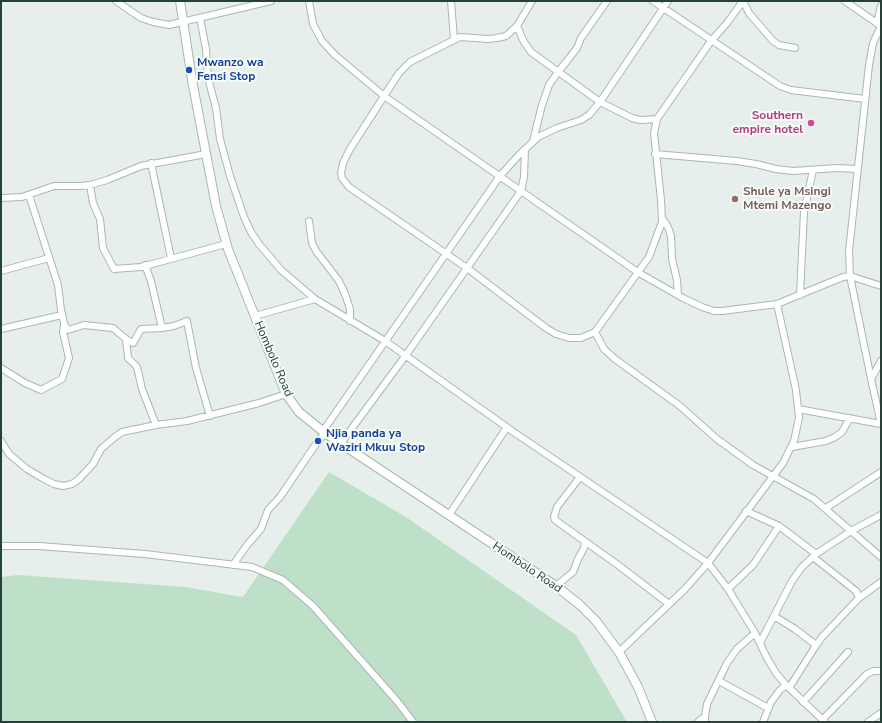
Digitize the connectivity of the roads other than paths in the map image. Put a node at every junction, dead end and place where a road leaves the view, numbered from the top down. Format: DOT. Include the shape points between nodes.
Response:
graph roads {
  1 [pos="116,1"];
  2 [pos="180,1"];
  3 [pos="270,1"];
  4 [pos="309,1"];
  5 [pos="451,1"];
  6 [pos="532,1"];
  7 [pos="607,1"];
  8 [pos="653,1"];
  9 [pos="668,1"];
  10 [pos="743,1"];
  11 [pos="845,1"];
  12 [pos="881,6"];
  13 [pos="663,8"];
  14 [pos="200,18"];
  15 [pos="184,22"];
  16 [pos="880,25"];
  17 [pos="517,26"];
  18 [pos="454,39"];
  19 [pos="712,41"];
  20 [pos="795,48"];
  21 [pos="558,72"];
  22 [pos="384,96"];
  23 [pos="865,98"];
  24 [pos="600,102"];
  25 [pos="657,119"];
  26 [pos="533,142"];
  27 [pos="525,149"];
  28 [pos="206,154"];
  29 [pos="655,154"];
  30 [pos="151,164"];
  31 [pos="857,169"];
  32 [pos="813,170"];
  33 [pos="500,176"];
  34 [pos="90,185"];
  35 [pos="521,191"];
  36 [pos="29,195"];
  37 [pos="1,198"];
  38 [pos="662,217"];
  39 [pos="309,221"];
  40 [pos="226,244"];
  41 [pos="446,254"];
  42 [pos="49,258"];
  43 [pos="171,258"];
  44 [pos="145,265"];
  45 [pos="467,268"];
  46 [pos="1,271"];
  47 [pos="639,273"];
  48 [pos="850,276"];
  49 [pos="881,286"];
  50 [pos="678,295"];
  51 [pos="800,295"];
  52 [pos="315,299"];
  53 [pos="777,304"];
  54 [pos="62,315"];
  55 [pos="255,316"];
  56 [pos="350,321"];
  57 [pos="64,323"];
  58 [pos="162,328"];
  59 [pos="1,329"];
  60 [pos="595,332"];
  61 [pos="126,339"];
  62 [pos="385,341"];
  63 [pos="406,356"];
  64 [pos="881,361"];
  65 [pos="1,368"];
  66 [pos="871,379"];
  67 [pos="286,394"];
  68 [pos="798,409"];
  69 [pos="210,416"];
  70 [pos="850,418"];
  71 [pos="881,424"];
  72 [pos="156,425"];
  73 [pos="507,427"];
  74 [pos="324,432"];
  75 [pos="1,441"];
  76 [pos="340,443"];
  77 [pos="792,447"];
  78 [pos="881,472"];
  79 [pos="774,476"];
  80 [pos="580,477"];
  81 [pos="826,508"];
  82 [pos="746,511"];
  83 [pos="449,515"];
  84 [pos="881,516"];
  85 [pos="779,526"];
  86 [pos="851,531"];
  87 [pos="585,542"];
  88 [pos="1,546"];
  89 [pos="814,555"];
  90 [pos="881,557"];
  91 [pos="708,563"];
  92 [pos="233,565"];
  93 [pos="881,582"];
  94 [pos="556,586"];
  95 [pos="728,589"];
  96 [pos="859,598"];
  97 [pos="669,604"];
  98 [pos="774,616"];
  99 [pos="755,633"];
  100 [pos="760,643"];
  101 [pos="816,645"];
  102 [pos="619,652"];
  103 [pos="848,652"];
  104 [pos="881,671"];
  105 [pos="718,681"];
  106 [pos="788,687"];
  107 [pos="803,702"];
  108 [pos="768,708"];
  109 [pos="881,713"];
  110 [pos="705,719"];
  111 [pos="824,721"];
  112 [pos="413,722"];
  113 [pos="652,722"];
  114 [pos="698,722"];
  115 [pos="763,722"];
  116 [pos="868,722"];
  1 -- 15 [label="street" via="141,18 153,22 169,25"];
  2 -- 15 [label="street, Hombolo Road"];
  3 -- 14 [label="street"];
  4 -- 22 [label="street" via="313,24 322,41"];
  5 -- 18 [label="street"];
  6 -- 17 [label="street"];
  7 -- 21 [label="street" via="581,38 577,48"];
  8 -- 13 [label="street"];
  9 -- 13 [label="street"];
  10 -- 19 [label="street"];
  10 -- 20 [label="street" via="749,13 773,41"];
  11 -- 16 [label="street"];
  12 -- 16 [label="street"];
  13 -- 19 [label="street"];
  13 -- 24 [label="street"];
  14 -- 15 [label="street"];
  14 -- 52 [label="street" via="220,139 244,217 259,244 281,270"];
  15 -- 28 [label="street, Hombolo Road"];
  16 -- 23 [label="street" via="873,43"];
  17 -- 18 [label="street" via="506,36 497,38 460,36"];
  17 -- 21 [label="street" via="531,52"];
  18 -- 22 [label="street" via="410,62 399,73"];
  19 -- 23 [label="street" via="780,86 791,90"];
  19 -- 25 [label="street"];
  21 -- 24 [label="street"];
  21 -- 26 [label="street" via="546,92"];
  22 -- 33 [label="street"];
  22 -- 41 [label="street" via="343,163 342,178 349,187"];
  23 -- 31 [label="street"];
  24 -- 25 [label="street" via="632,118"];
  24 -- 26 [label="street" via="581,120 545,132"];
  25 -- 29 [label="street" via="654,133"];
  26 -- 27 [label="street"];
  27 -- 33 [label="street"];
  27 -- 35 [label="street"];
  28 -- 30 [label="street"];
  28 -- 40 [label="street, Hombolo Road"];
  29 -- 32 [label="street" via="737,161 776,170"];
  29 -- 38 [label="street"];
  30 -- 34 [label="street"];
  30 -- 43 [label="street"];
  31 -- 32 [label="street"];
  31 -- 48 [label="street" via="849,251"];
  32 -- 51 [label="street" via="804,212"];
  33 -- 35 [label="street"];
  33 -- 41 [label="street"];
  34 -- 36 [label="street" via="54,186"];
  34 -- 44 [label="street" via="93,203 100,219 103,248 114,269"];
  35 -- 45 [label="street"];
  35 -- 47 [label="street"];
  36 -- 37 [label="street"];
  36 -- 42 [label="street"];
  38 -- 47 [label="street" via="649,257"];
  38 -- 50 [label="street" via="671,236"];
  39 -- 56 [label="street" via="312,243 339,281 345,294 350,309"];
  40 -- 43 [label="street"];
  40 -- 55 [label="street, Hombolo Road"];
  41 -- 45 [label="street"];
  41 -- 62 [label="street"];
  42 -- 46 [label="street"];
  42 -- 54 [label="street" via="58,285"];
  43 -- 44 [label="street"];
  44 -- 58 [label="street"];
  45 -- 60 [label="street" via="556,334 580,338"];
  45 -- 63 [label="street"];
  47 -- 50 [label="street"];
  47 -- 60 [label="street"];
  48 -- 49 [label="street"];
  48 -- 51 [label="street"];
  48 -- 66 [label="street"];
  50 -- 53 [label="street" via="714,311"];
  51 -- 53 [label="street"];
  52 -- 55 [label="street"];
  52 -- 56 [label="street"];
  53 -- 68 [label="street"];
  54 -- 57 [label="street"];
  54 -- 59 [label="street"];
  55 -- 67 [label="street, Hombolo Road"];
  56 -- 62 [label="street"];
  57 -- 61 [label="street" via="68,330 84,325 113,328"];
  57 -- 65 [label="street" via="63,332 69,358 62,379 41,390"];
  58 -- 61 [label="street" via="141,330 133,342"];
  58 -- 69 [label="street" via="187,321 196,368"];
  60 -- 79 [label="street" via="604,349 615,359 680,406 722,443"];
  61 -- 72 [label="street" via="128,358 137,367 146,402"];
  62 -- 63 [label="street"];
  62 -- 74 [label="street"];
  63 -- 73 [label="street"];
  63 -- 76 [label="street"];
  64 -- 66 [label="street"];
  66 -- 71 [label="street"];
  67 -- 69 [label="street"];
  67 -- 74 [label="street, Hombolo Road" via="299,412"];
  68 -- 70 [label="street"];
  68 -- 77 [label="street" via="799,418"];
  69 -- 72 [label="street" via="187,422"];
  70 -- 71 [label="street"];
  70 -- 77 [label="street" via="836,437"];
  72 -- 75 [label="street" via="122,432 101,449 93,464 79,479 63,486 54,484 27,469 10,454"];
  73 -- 80 [label="street"];
  73 -- 83 [label="street"];
  74 -- 76 [label="street, Hombolo Road"];
  74 -- 92 [label="street" via="280,497 268,510 261,529"];
  76 -- 83 [label="street, Hombolo Road"];
  77 -- 79 [label="street"];
  78 -- 81 [label="street"];
  79 -- 81 [label="street"];
  79 -- 82 [label="street"];
  80 -- 87 [label="street" via="560,502 554,517"];
  80 -- 91 [label="street"];
  81 -- 86 [label="street"];
  82 -- 85 [label="street"];
  82 -- 91 [label="street"];
  83 -- 94 [label="street, Hombolo Road"];
  84 -- 86 [label="street"];
  85 -- 89 [label="street"];
  85 -- 95 [label="street" via="753,565"];
  86 -- 89 [label="street"];
  86 -- 90 [label="street"];
  87 -- 94 [label="street" via="573,572"];
  87 -- 97 [label="street"];
  88 -- 92 [label="street" via="39,546 145,554"];
  89 -- 96 [label="street" via="856,591"];
  89 -- 98 [label="street" via="792,581"];
  91 -- 95 [label="street"];
  91 -- 97 [label="street"];
  92 -- 112 [label="street" via="252,567 282,580 313,606 398,701"];
  93 -- 96 [label="street"];
  94 -- 102 [label="street, Hombolo Road" via="596,621"];
  95 -- 99 [label="street"];
  96 -- 101 [label="street"];
  97 -- 102 [label="street"];
  98 -- 100 [label="street"];
  98 -- 101 [label="street"];
  99 -- 100 [label="street"];
  99 -- 105 [label="street" via="737,649"];
  100 -- 106 [label="street" via="767,658"];
  101 -- 106 [label="street"];
  102 -- 113 [label="street, Hombolo Road" via="638,687"];
  103 -- 107 [label="street"];
  104 -- 111 [label="street" via="867,674"];
  105 -- 108 [label="street"];
  105 -- 110 [label="street" via="707,704"];
  106 -- 107 [label="street"];
  106 -- 108 [label="street" via="776,694"];
  107 -- 111 [label="street"];
  108 -- 115 [label="street"];
  109 -- 116 [label="street"];
  110 -- 114 [label="street"];
}
